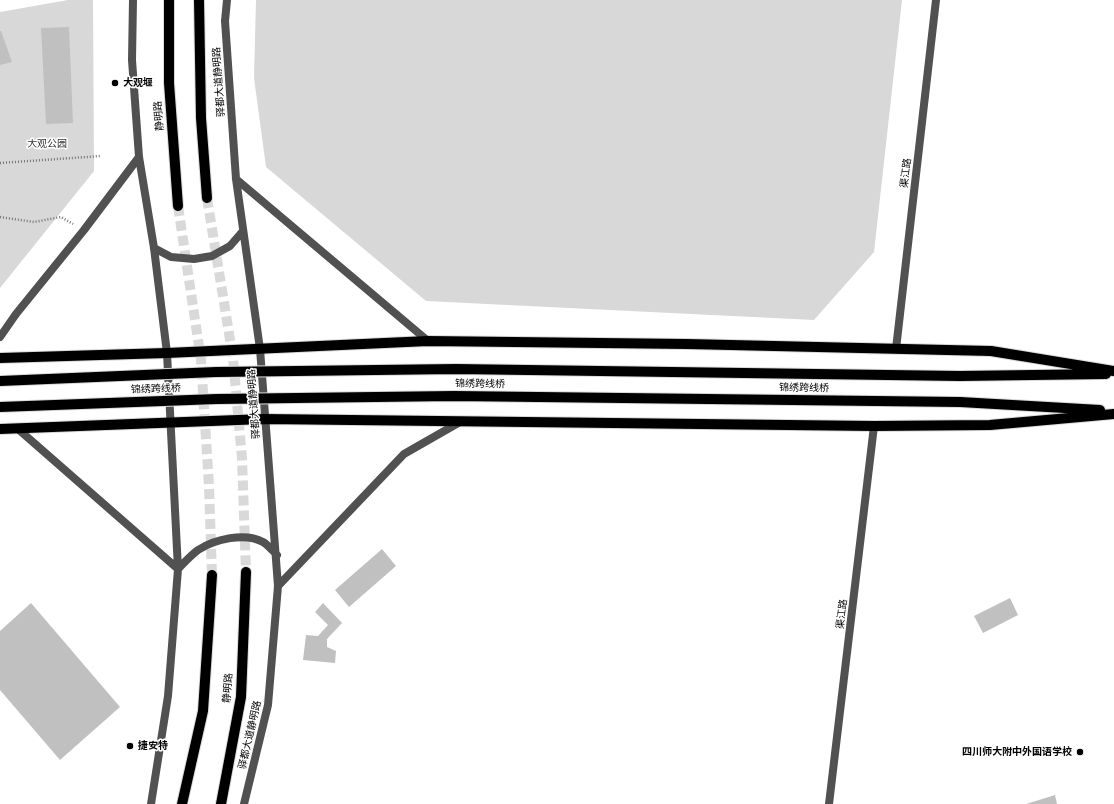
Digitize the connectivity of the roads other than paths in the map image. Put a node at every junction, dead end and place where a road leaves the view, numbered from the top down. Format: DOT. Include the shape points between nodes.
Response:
graph roads {
  1 [pos="133,0"];
  2 [pos="168,0"];
  3 [pos="199,0"];
  4 [pos="227,0"];
  5 [pos="936,0"];
  6 [pos="139,158"];
  7 [pos="236,179"];
  8 [pos="207,198"];
  9 [pos="178,206"];
  10 [pos="243,231"];
  11 [pos="154,248"];
  12 [pos="0,338"];
  13 [pos="428,341"];
  14 [pos="260,349"];
  15 [pos="896,349"];
  16 [pos="167,353"];
  17 [pos="0,358"];
  18 [pos="1114,371"];
  19 [pos="1114,374"];
  20 [pos="0,381"];
  21 [pos="0,407"];
  22 [pos="1114,412"];
  23 [pos="264,419"];
  24 [pos="171,421"];
  25 [pos="460,422"];
  26 [pos="874,426"];
  27 [pos="18,428"];
  28 [pos="0,429"];
  29 [pos="277,554"];
  30 [pos="178,569"];
  31 [pos="246,572"];
  32 [pos="212,575"];
  33 [pos="278,586"];
  34 [pos="151,804"];
  35 [pos="182,804"];
  36 [pos="221,804"];
  37 [pos="244,804"];
  38 [pos="829,804"];
  1 -- 6 [label="street" via="132,60"];
  2 -- 9 [label="main road, 静明路" via="169,83"];
  3 -- 8 [label="main road" via="200,118"];
  4 -- 7 [label="street, 驿都大道静明路" via="225,21"];
  5 -- 15 [label="street, 渠江路"];
  6 -- 11 [label="street"];
  6 -- 12 [label="street" via="16,314"];
  7 -- 10 [label="street, 驿都大道静明路"];
  7 -- 13 [label="street"];
  10 -- 11 [label="street" via="230,246 212,256 194,259 171,258"];
  10 -- 14 [label="street, 驿都大道静明路"];
  11 -- 16 [label="street"];
  13 -- 14 [label="main road"];
  13 -- 15 [label="main road"];
  14 -- 16 [label="main road"];
  14 -- 23 [label="street, 驿都大道静明路"];
  15 -- 18 [label="main road" via="991,351"];
  16 -- 17 [label="main road"];
  16 -- 24 [label="street"];
  19 -- 20 [label="main road, 锦绣跨线桥, bridge" via="960,376 456,369 216,372"];
  21 -- 22 [label="main road, 锦绣跨线桥, bridge" via="217,399 454,396 960,402"];
  22 -- 26 [label="main road" via="990,425"];
  23 -- 24 [label="main road"];
  23 -- 25 [label="main road"];
  23 -- 29 [label="street, 驿都大道静明路"];
  24 -- 27 [label="main road"];
  24 -- 30 [label="street"];
  25 -- 26 [label="main road"];
  25 -- 33 [label="street" via="404,454"];
  26 -- 38 [label="street, 渠江路"];
  27 -- 28 [label="main road"];
  27 -- 30 [label="street"];
  29 -- 30 [label="street" via="263,542 234,537 198,550"];
  29 -- 33 [label="street, 驿都大道静明路"];
  30 -- 34 [label="street" via="168,696"];
  31 -- 36 [label="main road, 静明路" via="241,696"];
  32 -- 35 [label="main road" via="203,711"];
  33 -- 37 [label="street, 驿都大道静明路" via="268,705"];
}
